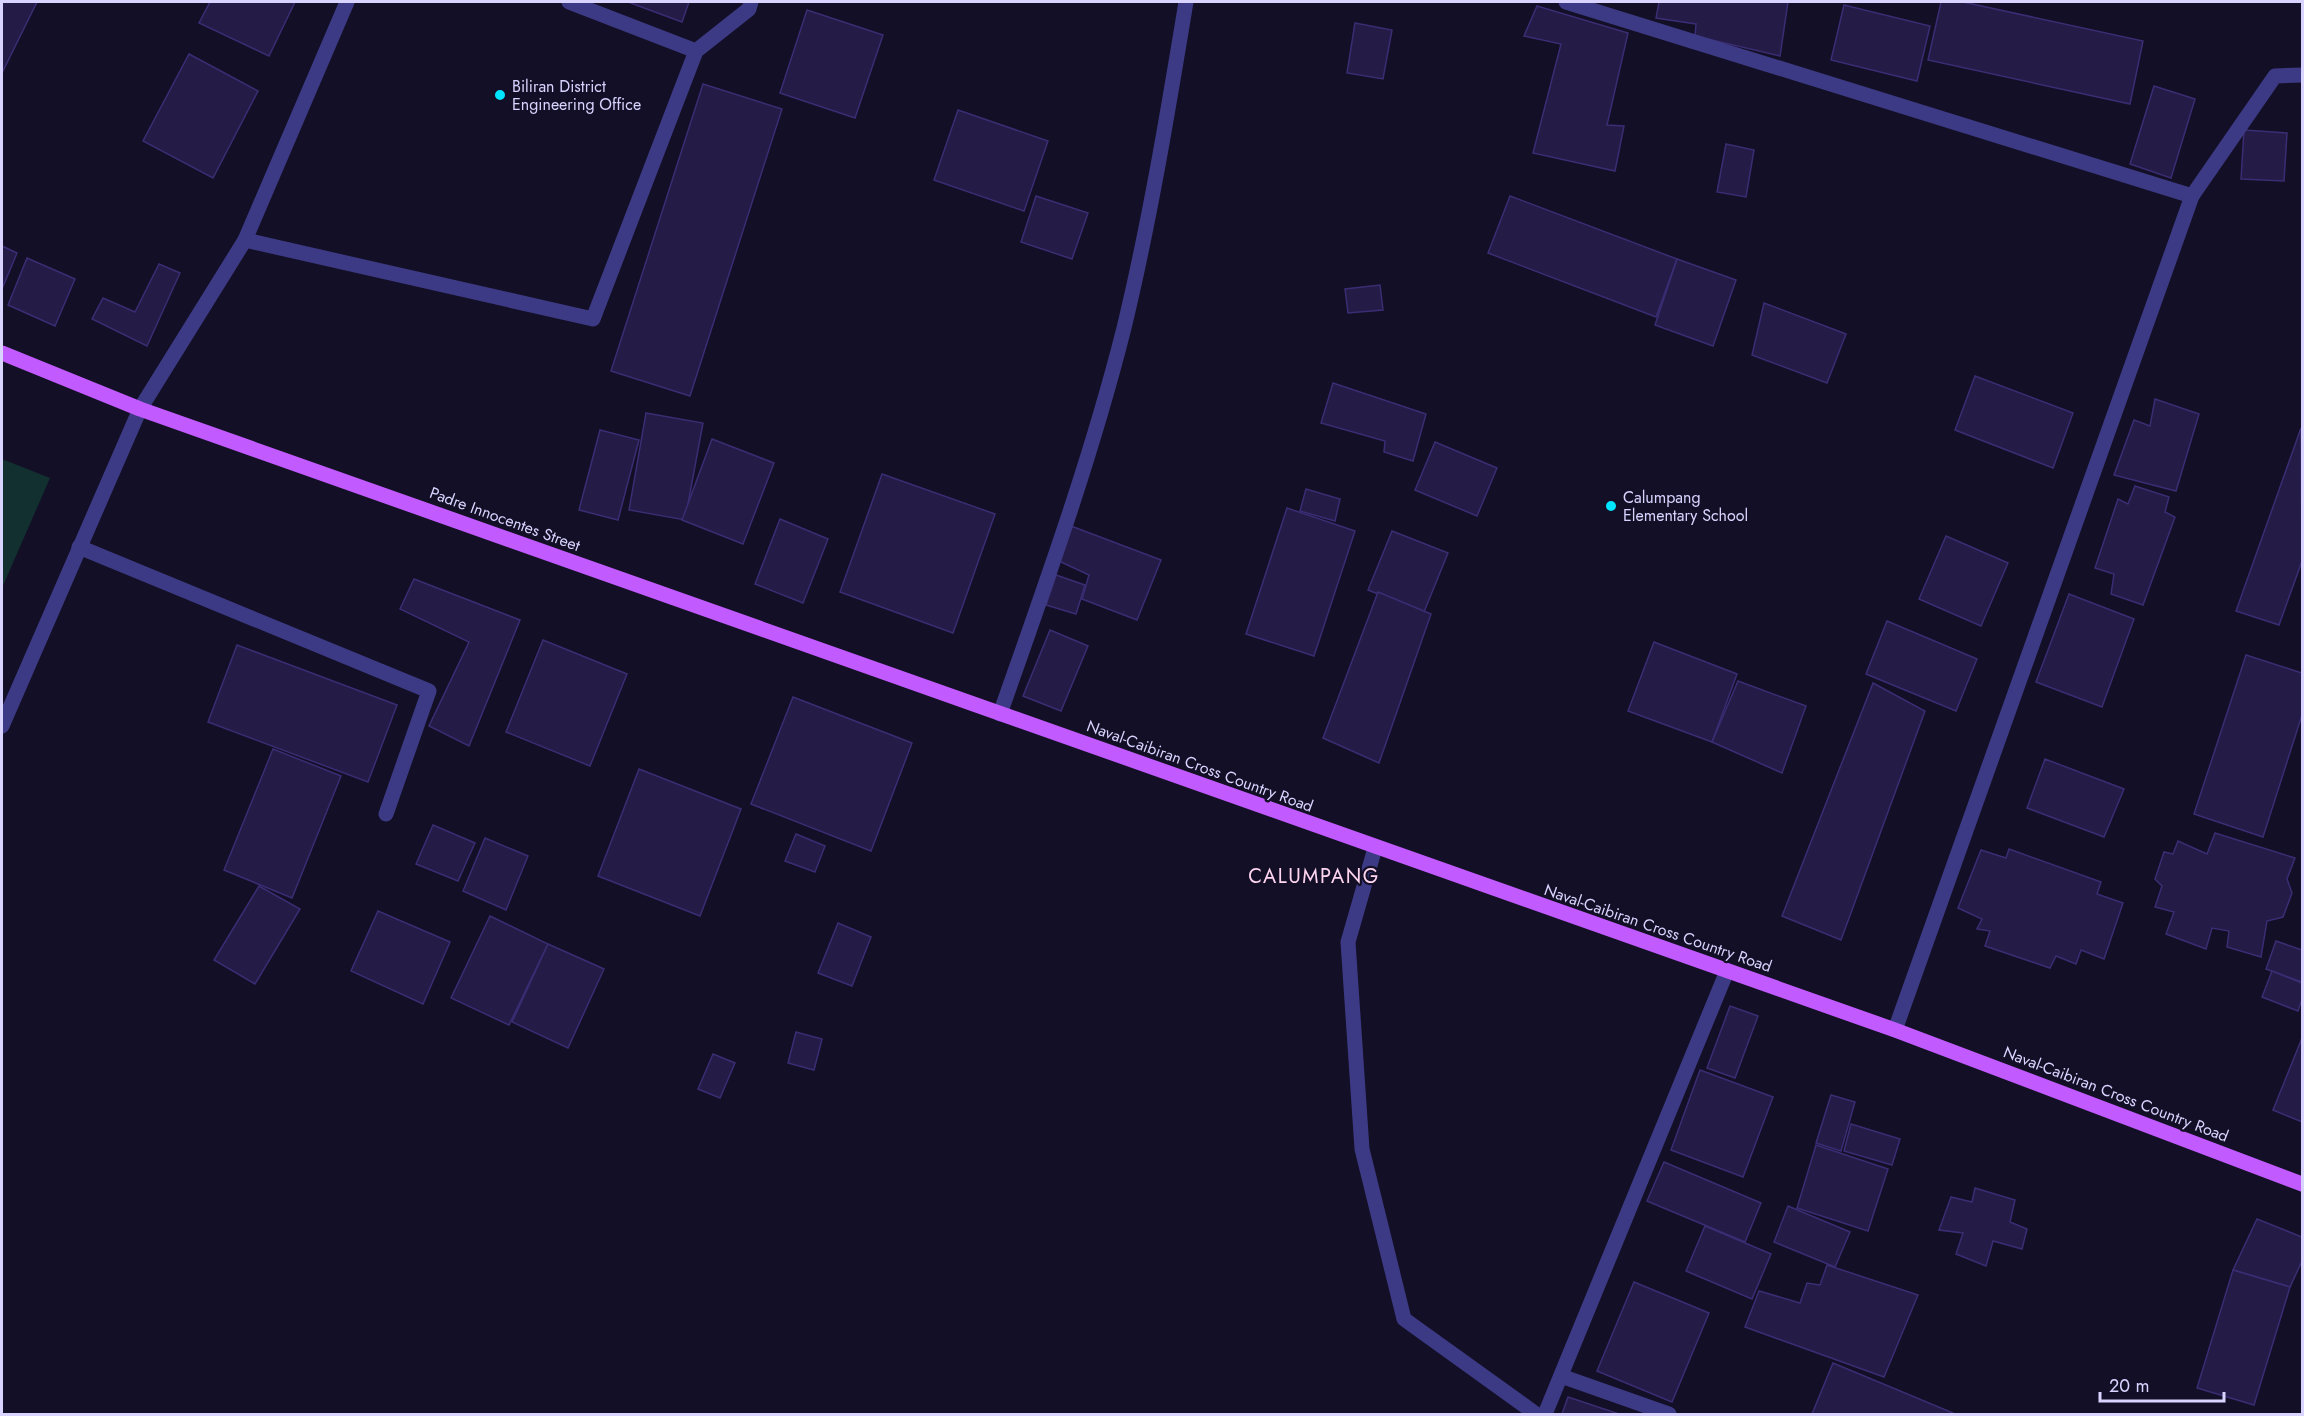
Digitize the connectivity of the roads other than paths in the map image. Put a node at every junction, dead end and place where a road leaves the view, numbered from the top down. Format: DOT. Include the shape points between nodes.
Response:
graph roads {
  1 [pos="347,2"];
  2 [pos="569,2"];
  3 [pos="751,2"];
  4 [pos="1186,2"];
  5 [pos="1566,2"];
  6 [pos="696,51"];
  7 [pos="2302,75"];
  8 [pos="2192,196"];
  9 [pos="245,240"];
  10 [pos="2,353"];
  11 [pos="140,409"];
  12 [pos="79,547"];
  13 [pos="1000,714"];
  14 [pos="2,726"];
  15 [pos="386,814"];
  16 [pos="1375,848"];
  17 [pos="1727,971"];
  18 [pos="1895,1030"];
  19 [pos="2302,1184"];
  20 [pos="1561,1376"];
  21 [pos="1536,1414"];
  22 [pos="1545,1414"];
  23 [pos="1669,1414"];
  1 -- 9 [label="street"];
  2 -- 6 [label="street"];
  3 -- 6 [label="street" via="749,9"];
  4 -- 13 [label="street" via="1154,201 1123,330 1074,503"];
  5 -- 8 [label="street"];
  6 -- 9 [label="street" via="593,319"];
  7 -- 8 [label="street" via="2275,76"];
  8 -- 18 [label="street"];
  9 -- 11 [label="street"];
  10 -- 11 [label="main road, Padre Innocentes Street"];
  11 -- 12 [label="street"];
  11 -- 13 [label="main road, Padre Innocentes Street"];
  12 -- 14 [label="street"];
  12 -- 15 [label="street" via="429,691"];
  13 -- 16 [label="main road, Naval-Caibiran Cross Country Road"];
  16 -- 17 [label="main road, Naval-Caibiran Cross Country Road"];
  16 -- 21 [label="street" via="1348,942 1362,1149 1404,1319"];
  17 -- 18 [label="main road, Naval-Caibiran Cross Country Road"];
  17 -- 20 [label="street"];
  18 -- 19 [label="main road, Naval-Caibiran Cross Country Road"];
  20 -- 22 [label="street"];
  20 -- 23 [label="street"];
}
